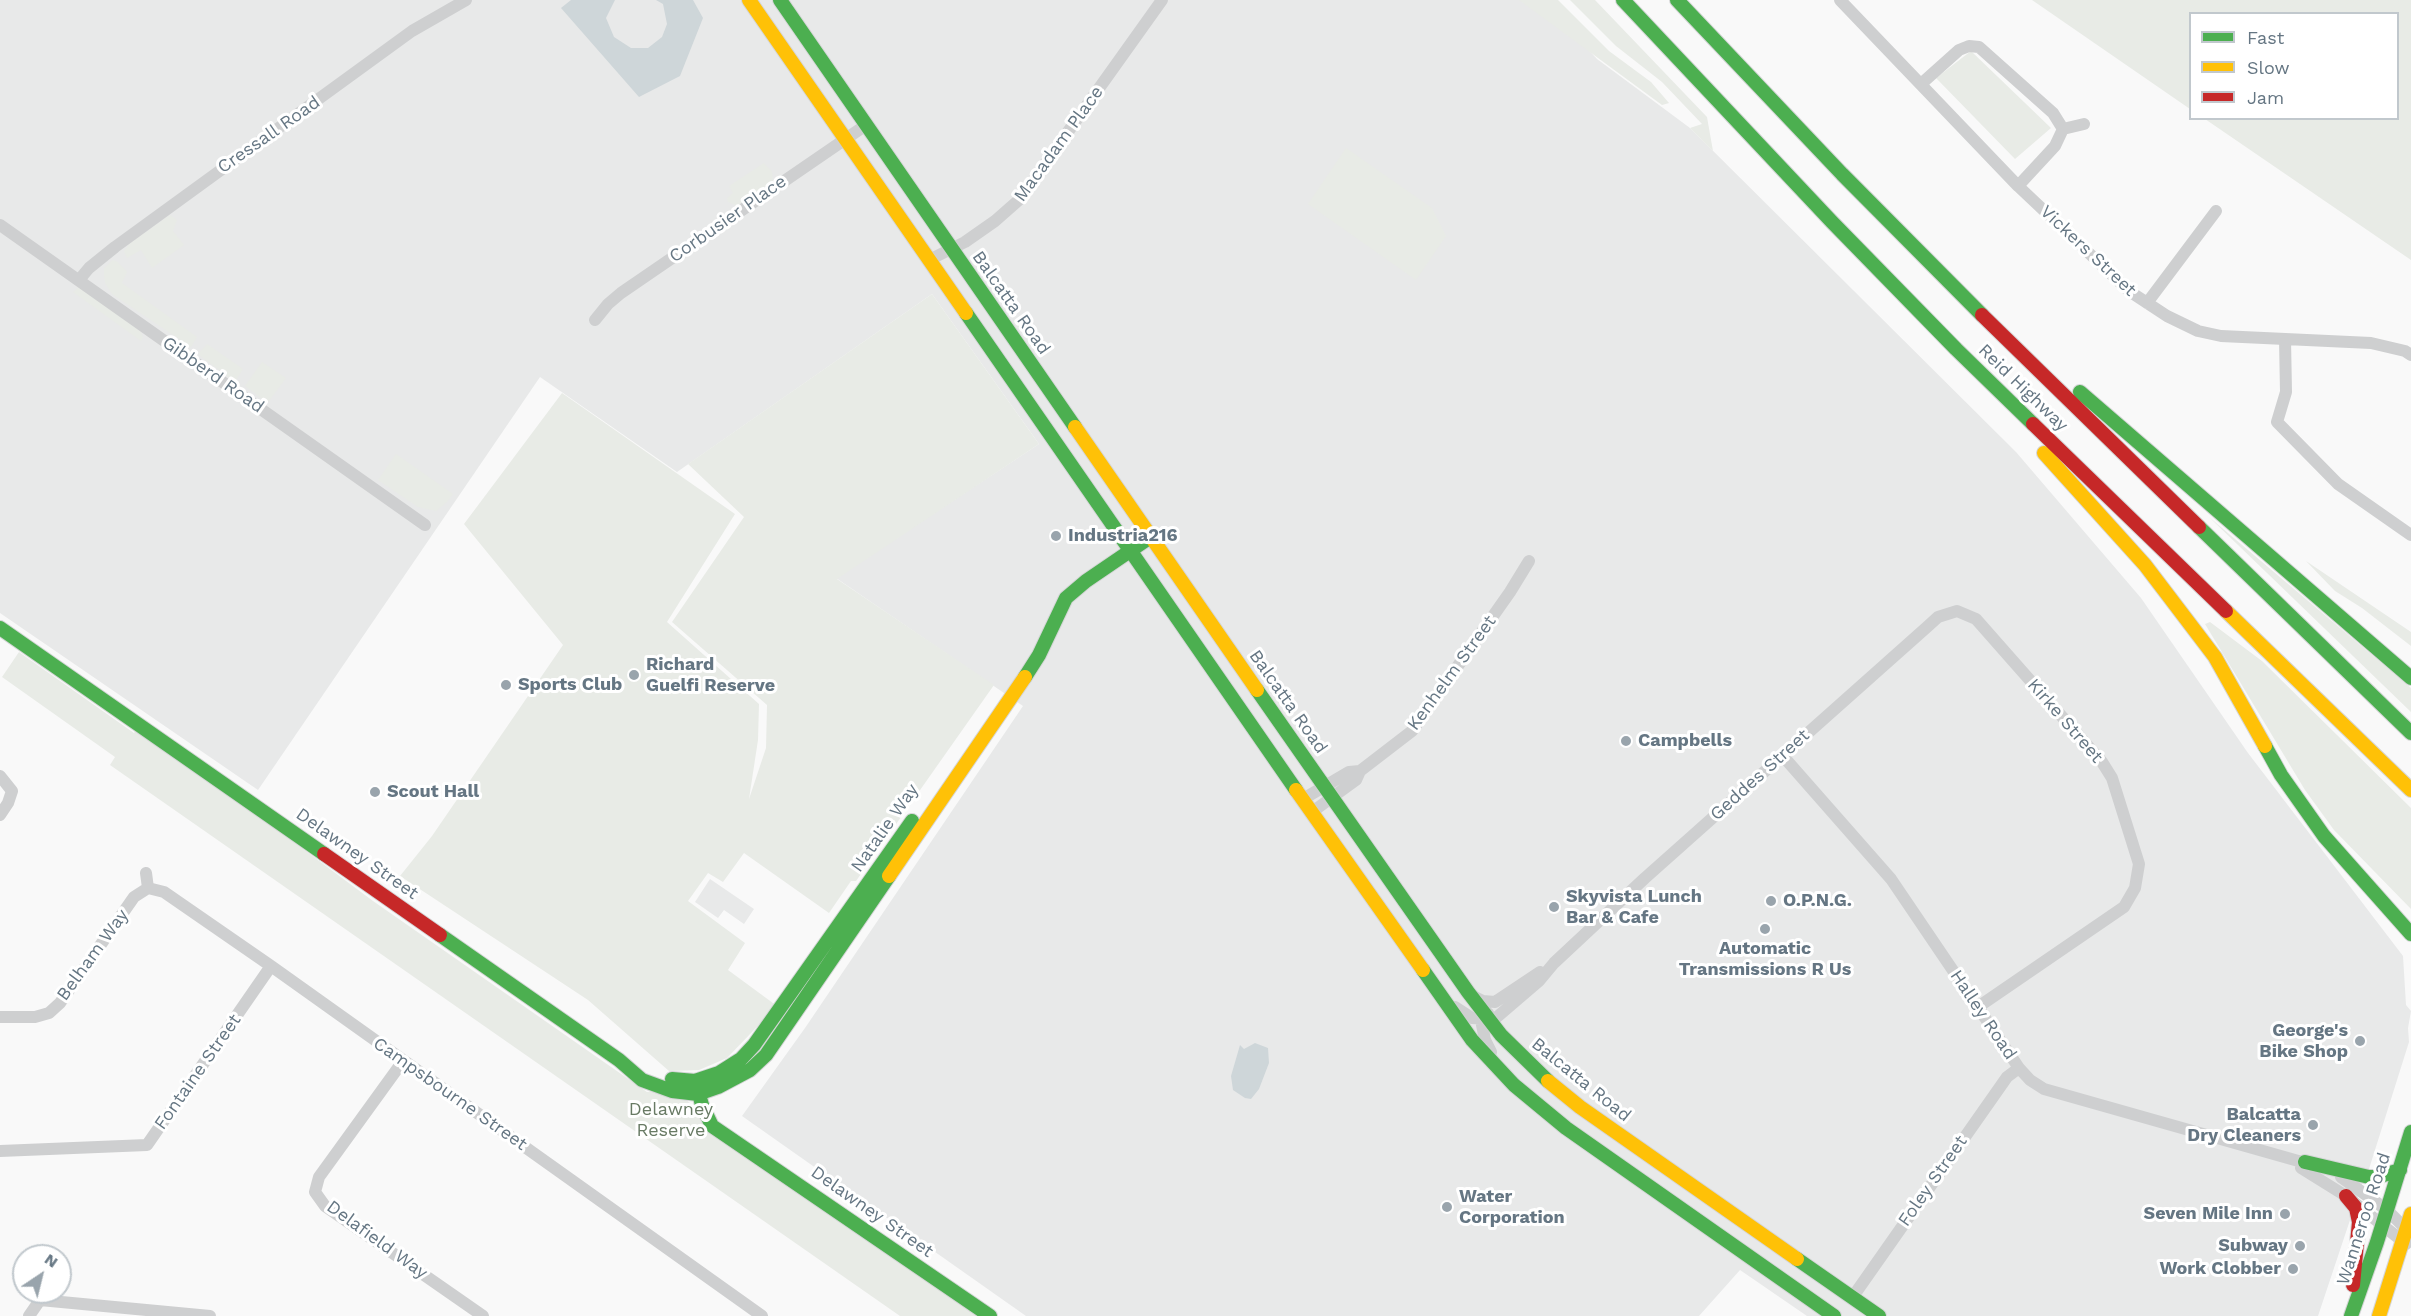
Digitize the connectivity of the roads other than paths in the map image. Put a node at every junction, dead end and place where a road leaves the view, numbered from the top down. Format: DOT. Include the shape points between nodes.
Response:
graph roads {
  1 [pos="466,0"];
  2 [pos="749,0"];
  3 [pos="780,0"];
  4 [pos="1162,0"];
  5 [pos="1623,0"];
  6 [pos="1677,0"];
  7 [pos="1840,0"];
  8 [pos="1921,84"];
  9 [pos="2084,124"];
  10 [pos="866,125"];
  11 [pos="2063,129"];
  12 [pos="845,139"];
  13 [pos="2018,186"];
  14 [pos="2216,211"];
  15 [pos="0,225"];
  16 [pos="952,249"];
  17 [pos="929,260"];
  18 [pos="79,280"];
  19 [pos="2147,303"];
  20 [pos="1978,311"];
  21 [pos="595,320"];
  22 [pos="2285,339"];
  23 [pos="1956,349"];
  24 [pos="2411,355"];
  25 [pos="425,525"];
  26 [pos="1148,531"];
  27 [pos="2411,535"];
  28 [pos="1128,546"];
  29 [pos="1529,561"];
  30 [pos="1976,619"];
  31 [pos="0,628"];
  32 [pos="2411,678"];
  33 [pos="2411,733"];
  34 [pos="1782,755"];
  35 [pos="1360,771"];
  36 [pos="0,776"];
  37 [pos="1324,786"];
  38 [pos="2411,790"];
  39 [pos="1333,798"];
  40 [pos="1303,799"];
  41 [pos="1312,812"];
  42 [pos="0,815"];
  43 [pos="146,873"];
  44 [pos="2358,876"];
  45 [pos="148,888"];
  46 [pos="2411,925"];
  47 [pos="2411,934"];
  48 [pos="1554,963"];
  49 [pos="271,966"];
  50 [pos="1438,993"];
  51 [pos="1468,993"];
  52 [pos="1495,1002"];
  53 [pos="1978,1007"];
  54 [pos="0,1017"];
  55 [pos="1489,1018"];
  56 [pos="404,1061"];
  57 [pos="2019,1068"];
  58 [pos="1503,1073"];
  59 [pos="702,1086"];
  60 [pos="2411,1132"];
  61 [pos="0,1150"];
  62 [pos="2267,1152"];
  63 [pos="2305,1162"];
  64 [pos="2400,1170"];
  65 [pos="2346,1196"];
  66 [pos="2387,1210"];
  67 [pos="2411,1214"];
  68 [pos="2382,1225"];
  69 [pos="2408,1238"];
  70 [pos="2404,1276"];
  71 [pos="2390,1282"];
  72 [pos="1852,1298"];
  73 [pos="29,1316"];
  74 [pos="210,1316"];
  75 [pos="483,1316"];
  76 [pos="762,1316"];
  77 [pos="990,1316"];
  78 [pos="1834,1316"];
  79 [pos="1879,1316"];
  80 [pos="2350,1316"];
  81 [pos="2379,1316"];
  1 -- 18 [label="street, Cressall Road" via="411,31 102,258"];
  2 -- 12 [label="main road"];
  3 -- 10 [label="main road, Balcatta Road"];
  4 -- 16 [label="street, Macadam Place" via="1024,194 995,221"];
  5 -- 23 [label="main road, Reid Highway"];
  6 -- 20 [label="main road, Reid Highway"];
  7 -- 8 [label="street, Vickers Street"];
  8 -- 11 [label="street" via="1959,50 1979,47 2053,113"];
  8 -- 13 [label="street, Vickers Street"];
  9 -- 11 [label="street"];
  10 -- 12 [label="street, Corbusier Place"];
  10 -- 16 [label="main road, Balcatta Road"];
  11 -- 13 [label="street" via="2055,146"];
  12 -- 17 [label="main road"];
  12 -- 21 [label="street, Corbusier Place" via="623,292"];
  13 -- 19 [label="street, Vickers Street" via="2129,291"];
  14 -- 19 [label="street"];
  15 -- 18 [label="street, Gibberd Road"];
  16 -- 17 [label="street, Macadam Place"];
  16 -- 26 [label="main road, Balcatta Road"];
  17 -- 28 [label="main road"];
  18 -- 25 [label="street, Gibberd Road"];
  19 -- 22 [label="street, Vickers Street" via="2198,331"];
  20 -- 32 [label="main road" via="2111,417"];
  20 -- 33 [label="main road, Reid Highway"];
  22 -- 24 [label="street, Vickers Street" via="2371,343"];
  22 -- 27 [label="street" via="2286,392 2277,422 2338,484"];
  23 -- 38 [label="main road, Reid Highway"];
  23 -- 44 [label="main road" via="2159,583 2215,657 2281,775"];
  26 -- 28 [label="main road, Natalie Way"];
  26 -- 37 [label="main road, Balcatta Road"];
  28 -- 40 [label="main road"];
  28 -- 59 [label="main road, Natalie Way" via="1065,599 1039,655 1015,692 766,1055 750,1070"];
  29 -- 35 [label="street, Kenhelm Street" via="1422,720"];
  30 -- 34 [label="street, Geddes Street" via="1957,611 1938,617"];
  30 -- 53 [label="street, Kirke Street" via="2102,762 2112,778 2139,864 2135,888 2124,906"];
  31 -- 59 [label="main road, Delawney Street" via="620,1060 642,1080 672,1091"];
  34 -- 48 [label="street, Geddes Street"];
  34 -- 53 [label="street, Halley Road" via="1891,879"];
  35 -- 37 [label="street, Kenhelm Street" via="1349,772"];
  35 -- 39 [label="street, Kenhelm Street" via="1356,780"];
  36 -- 42 [label="street" via="12,791"];
  37 -- 39 [label="main road, Balcatta Road"];
  37 -- 40 [label="street, Kenhelm Street"];
  39 -- 41 [label="street, Kenhelm Street"];
  39 -- 51 [label="main road, Balcatta Road"];
  40 -- 41 [label="main road"];
  41 -- 50 [label="main road"];
  43 -- 45 [label="street"];
  44 -- 46 [label="main road"];
  44 -- 47 [label="main road"];
  45 -- 49 [label="street, Campsbourne Street" via="164,892"];
  45 -- 54 [label="street, Belham Way" via="134,897 49,1013"];
  48 -- 52 [label="street, Geddes Street"];
  48 -- 55 [label="street, Geddes Street" via="1539,981"];
  49 -- 56 [label="street, Campsbourne Street"];
  49 -- 61 [label="street, Fontaine Street" via="147,1145"];
  50 -- 55 [label="street" via="1472,1018"];
  50 -- 58 [label="main road" via="1472,1040"];
  51 -- 52 [label="street"];
  51 -- 55 [label="main road, Balcatta Road"];
  52 -- 55 [label="street, Geddes Street"];
  53 -- 57 [label="street, Halley Road"];
  55 -- 58 [label="street" via="1482,1025 1485,1040"];
  55 -- 72 [label="main road, Balcatta Road" via="1547,1080 1580,1107"];
  56 -- 75 [label="street, Delafield Way" via="319,1177 315,1192 325,1206"];
  56 -- 76 [label="street, Campsbourne Street"];
  57 -- 62 [label="street, Halley Road" via="2044,1089"];
  57 -- 72 [label="street, Foley Street" via="2007,1077"];
  58 -- 78 [label="main road" via="1566,1128"];
  59 -- 77 [label="main road, Delawney Street" via="712,1126"];
  60 -- 64 [label="main road, Wanneroo Road"];
  62 -- 63 [label="street, Halley Road"];
  62 -- 65 [label="street, Halley Road"];
  63 -- 64 [label="main road" via="2369,1177"];
  63 -- 66 [label="street, Halley Road" via="2349,1181"];
  64 -- 66 [label="main road, Wanneroo Road"];
  65 -- 68 [label="street, Halley Road"];
  65 -- 80 [label="main road" via="2356,1208 2359,1222"];
  66 -- 68 [label="main road, Wanneroo Road"];
  66 -- 69 [label="street, Halley Road"];
  67 -- 69 [label="main road"];
  68 -- 69 [label="street, Halley Road"];
  68 -- 80 [label="main road, Wanneroo Road"];
  69 -- 71 [label="main road"];
  70 -- 71 [label="main road"];
  71 -- 81 [label="main road"];
  72 -- 79 [label="main road, Balcatta Road"];
  73 -- 74 [label="street" via="40,1300"];
}
